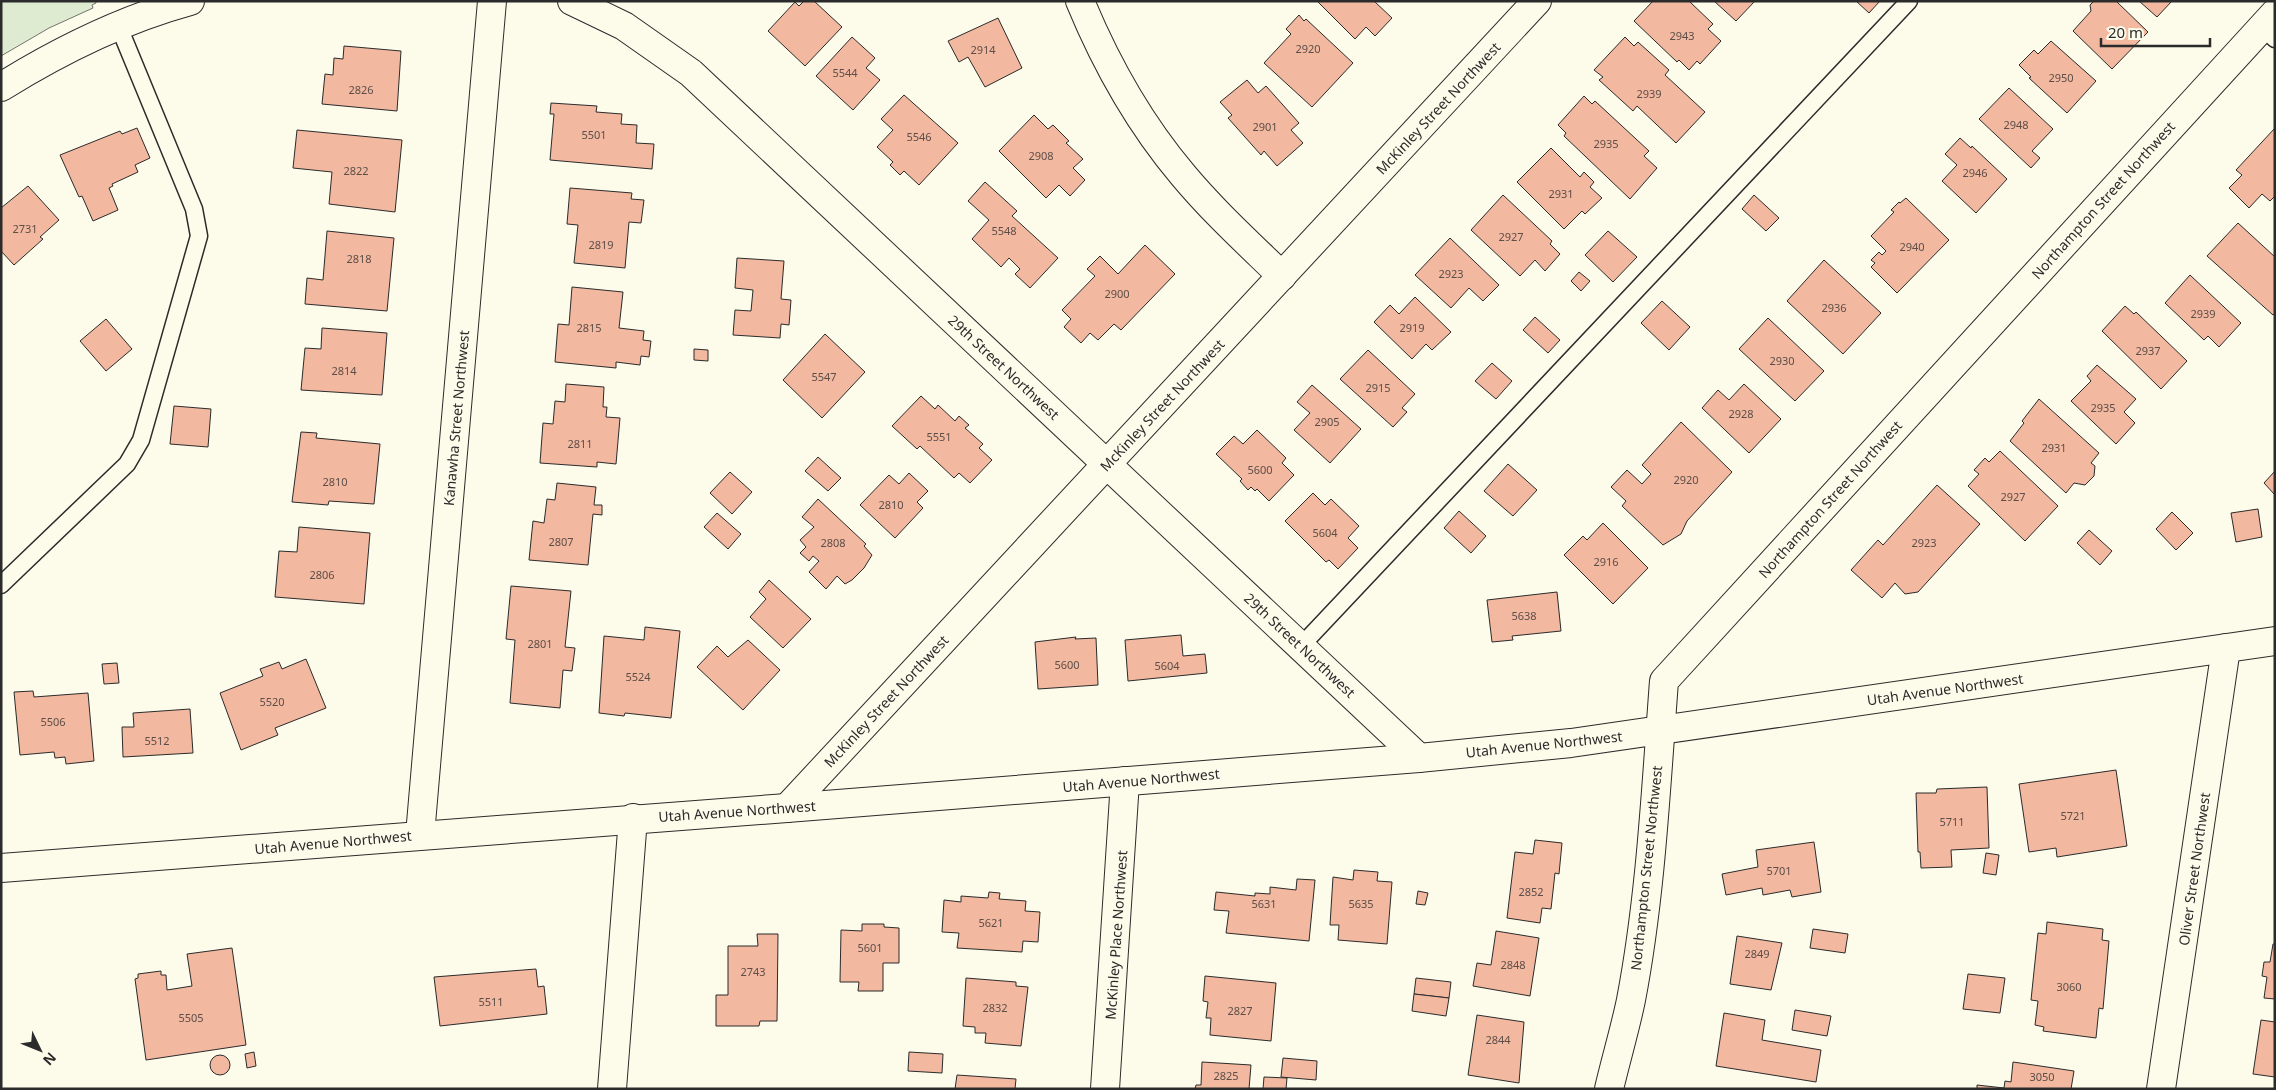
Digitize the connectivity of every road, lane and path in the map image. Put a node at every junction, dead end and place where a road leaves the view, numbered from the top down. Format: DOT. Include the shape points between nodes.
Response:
graph roads {
  1 [pos="190,1"];
  2 [pos="492,1"];
  3 [pos="572,1"];
  4 [pos="1080,1"];
  5 [pos="1537,1"];
  6 [pos="1909,1"];
  7 [pos="119,26"];
  8 [pos="2270,26"];
  9 [pos="1,87"];
  10 [pos="1282,276"];
  11 [pos="1107,464"];
  12 [pos="1,585"];
  13 [pos="2275,641"];
  14 [pos="1301,646"];
  15 [pos="2226,648"];
  16 [pos="1660,731"];
  17 [pos="1419,758"];
  18 [pos="1125,781"];
  19 [pos="787,808"];
  20 [pos="633,818"];
  21 [pos="420,835"];
  22 [pos="1,868"];
  23 [pos="612,1089"];
  24 [pos="1105,1089"];
  25 [pos="1609,1089"];
  26 [pos="2161,1089"];
  1 -- 7 [label="street"];
  2 -- 21 [label="street, Kanawha Street Northwest"];
  3 -- 11 [label="street, 29th Street Northwest" via="624,26 691,73"];
  4 -- 10 [label="street" via="1095,38 1150,132 1189,181"];
  5 -- 10 [label="street, McKinley Street Northwest"];
  6 -- 14 [label="lane"];
  7 -- 9 [label="street" via="33,67"];
  7 -- 12 [label="lane" via="194,209 199,236 141,440 127,464"];
  8 -- 16 [label="street, Northampton Street Northwest" via="1664,681"];
  10 -- 11 [label="street, McKinley Street Northwest"];
  11 -- 14 [label="street, 29th Street Northwest"];
  11 -- 19 [label="street, McKinley Street Northwest"];
  13 -- 15 [label="street, Utah Avenue Northwest"];
  14 -- 17 [label="street, 29th Street Northwest"];
  15 -- 16 [label="street, Utah Avenue Northwest"];
  15 -- 26 [label="street, Oliver Street Northwest"];
  16 -- 17 [label="street, Utah Avenue Northwest"];
  16 -- 25 [label="street, Northampton Street Northwest" via="1642,922 1630,1000"];
  17 -- 18 [label="street, Utah Avenue Northwest"];
  18 -- 19 [label="street, Utah Avenue Northwest"];
  18 -- 24 [label="street, McKinley Place Northwest"];
  19 -- 20 [label="street, Utah Avenue Northwest"];
  20 -- 21 [label="street, Utah Avenue Northwest"];
  20 -- 23 [label="street"];
  21 -- 22 [label="street, Utah Avenue Northwest"];
}
